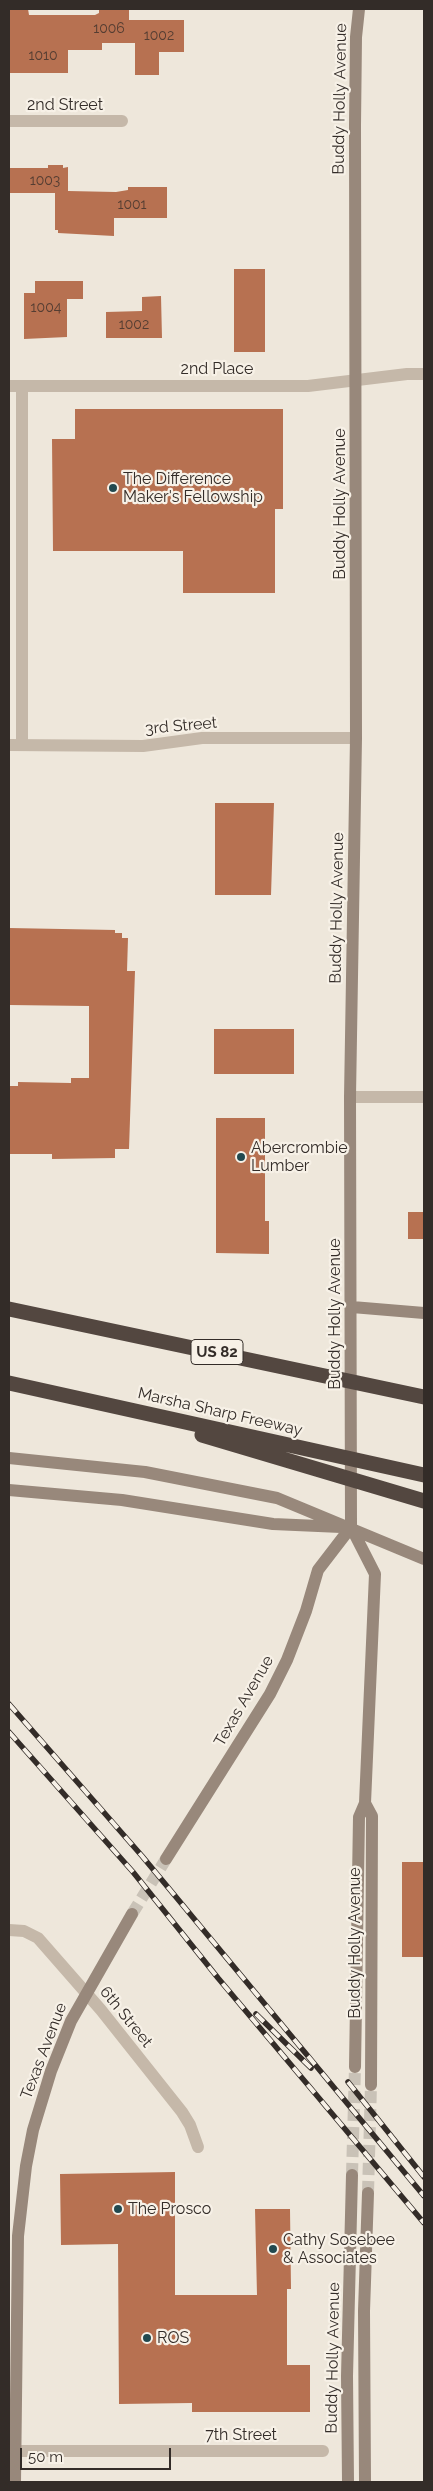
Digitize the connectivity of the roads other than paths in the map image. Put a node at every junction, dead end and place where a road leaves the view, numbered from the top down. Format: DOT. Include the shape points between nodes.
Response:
graph roads {
  1 [pos="359,9"];
  2 [pos="9,121"];
  3 [pos="122,121"];
  4 [pos="424,374"];
  5 [pos="356,380"];
  6 [pos="9,386"];
  7 [pos="22,386"];
  8 [pos="356,738"];
  9 [pos="15,745"];
  10 [pos="350,1097"];
  11 [pos="424,1097"];
  12 [pos="352,1307"];
  13 [pos="9,1309"];
  14 [pos="424,1313"];
  15 [pos="9,1383"];
  16 [pos="424,1397"];
  17 [pos="78,1398"];
  18 [pos="9,1458"];
  19 [pos="424,1475"];
  20 [pos="9,1490"];
  21 [pos="424,1501"];
  22 [pos="351,1528"];
  23 [pos="424,1559"];
  24 [pos="365,1803"];
  25 [pos="166,1859"];
  26 [pos="132,1914"];
  27 [pos="9,1930"];
  28 [pos="356,2067"];
  29 [pos="371,2085"];
  30 [pos="198,2148"];
  31 [pos="352,2175"];
  32 [pos="368,2193"];
  33 [pos="12,2451"];
  34 [pos="323,2451"];
  35 [pos="15,2482"];
  36 [pos="348,2482"];
  37 [pos="365,2482"];
  1 -- 5 [label="main road, Buddy Holly Avenue" via="355,125"];
  2 -- 3 [label="street, 2nd Street"];
  4 -- 5 [label="street, 2nd Place"];
  5 -- 7 [label="street, 2nd Place" via="308,386"];
  5 -- 8 [label="main road, Buddy Holly Avenue"];
  6 -- 7 [label="street, 2nd Place"];
  7 -- 9 [label="street"];
  8 -- 9 [label="street, 3rd Street" via="202,738 143,746"];
  8 -- 10 [label="main road, Buddy Holly Avenue"];
  10 -- 11 [label="street"];
  10 -- 12 [label="main road, Buddy Holly Avenue"];
  12 -- 14 [label="main road"];
  12 -- 22 [label="main road, Buddy Holly Avenue"];
  13 -- 16 [label="highway, US 82"];
  15 -- 17 [label="highway, Marsha Sharp Freeway"];
  17 -- 19 [label="highway, Marsha Sharp Freeway"];
  17 -- 21 [label="highway"];
  18 -- 22 [label="main road" via="145,1472 238,1489 277,1498"];
  20 -- 22 [label="main road" via="122,1500 273,1524"];
  22 -- 23 [label="main road"];
  22 -- 24 [label="main road, Buddy Holly Avenue" via="375,1574"];
  22 -- 25 [label="main road, Texas Avenue" via="318,1570 306,1610 270,1694"];
  24 -- 28 [label="main road, Buddy Holly Avenue" via="359,1817"];
  24 -- 29 [label="main road, Buddy Holly Avenue" via="372,1816"];
  26 -- 33 [label="main road, Texas Avenue" via="71,2021 33,2130 18,2236"];
  27 -- 30 [label="street, 6th Street" via="24,1931 38,1938 101,2010 182,2112"];
  31 -- 36 [label="main road, Buddy Holly Avenue"];
  32 -- 37 [label="main road, Buddy Holly Avenue" via="364,2311"];
  33 -- 34 [label="street, 7th Street"];
  33 -- 35 [label="main road, Texas Avenue"];
}
